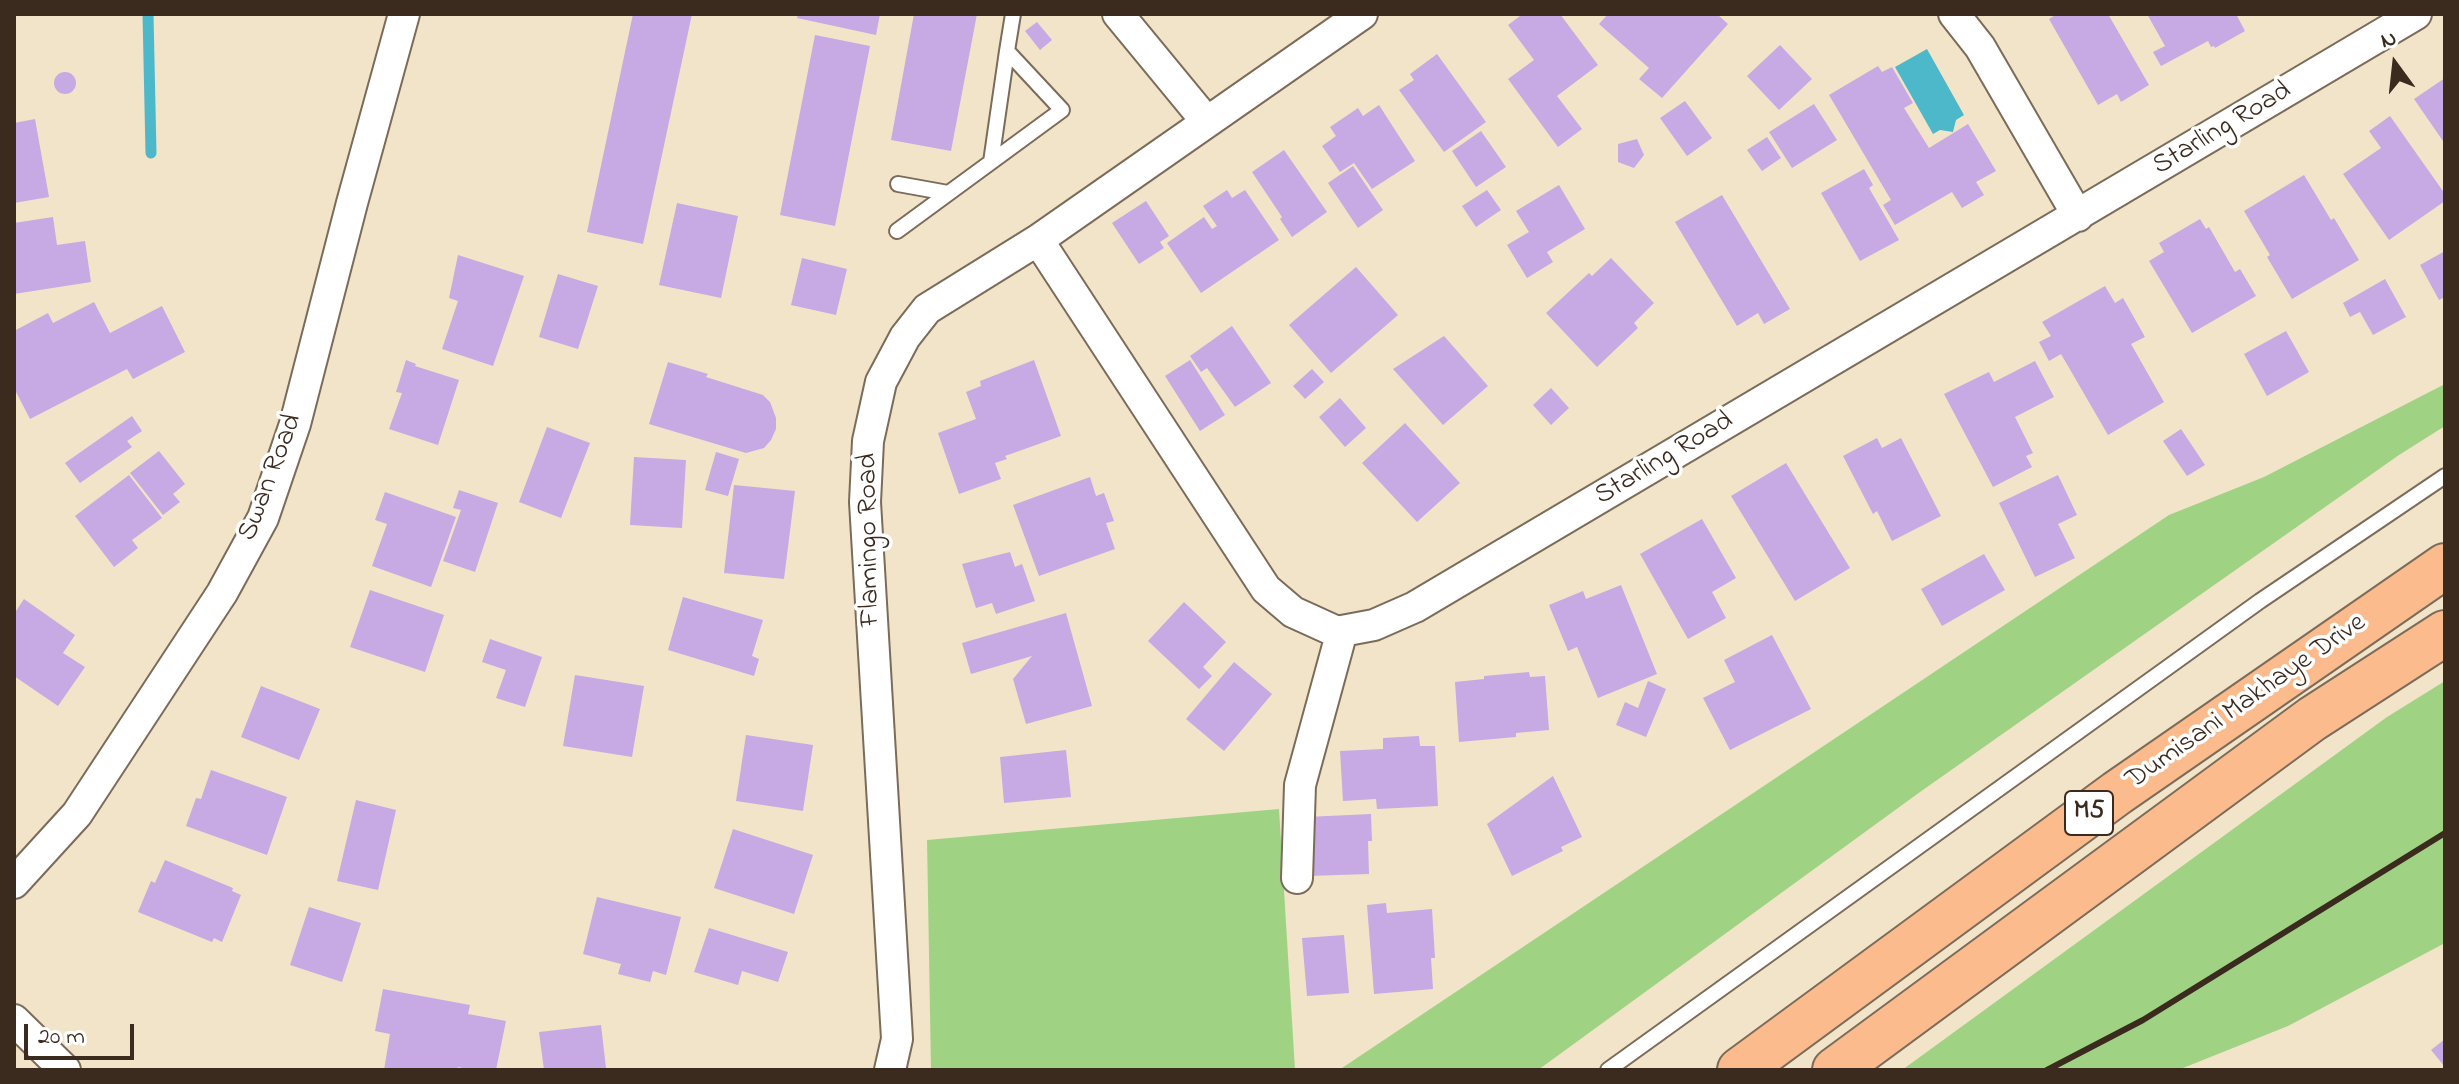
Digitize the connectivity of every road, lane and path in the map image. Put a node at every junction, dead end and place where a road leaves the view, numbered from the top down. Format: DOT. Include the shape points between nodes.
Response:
graph roads {
  1 [pos="404,14"];
  2 [pos="1013,14"];
  3 [pos="1118,14"];
  4 [pos="1362,14"];
  5 [pos="1954,14"];
  6 [pos="2416,14"];
  7 [pos="1007,51"];
  8 [pos="1207,122"];
  9 [pos="991,162"];
  10 [pos="898,184"];
  11 [pos="948,193"];
  12 [pos="2078,216"];
  13 [pos="897,231"];
  14 [pos="1038,240"];
  15 [pos="2445,476"];
  16 [pos="2445,566"];
  17 [pos="1342,631"];
  18 [pos="2445,633"];
  19 [pos="1297,878"];
  20 [pos="14,883"];
  21 [pos="14,1020"];
  22 [pos="65,1070"];
  23 [pos="890,1070"];
  24 [pos="1608,1070"];
  25 [pos="1740,1070"];
  26 [pos="1835,1070"];
  1 -- 20 [label="street, Swan Road" via="295,424 263,518 222,593 77,814"];
  2 -- 7 [label="lane"];
  3 -- 8 [label="street"];
  4 -- 8 [label="street, Flamingo Road"];
  5 -- 12 [label="street" via="1980,47"];
  6 -- 12 [label="street, Starling Road"];
  7 -- 9 [label="lane"];
  7 -- 9 [label="lane" via="1062,110"];
  8 -- 14 [label="street, Flamingo Road"];
  9 -- 11 [label="lane"];
  10 -- 11 [label="lane"];
  11 -- 13 [label="lane"];
  12 -- 17 [label="street, Starling Road" via="1415,607 1374,625"];
  14 -- 17 [label="street" via="1266,589 1293,612"];
  14 -- 23 [label="street, Flamingo Road" via="927,309 881,382 868,441 865,502 897,1039"];
  15 -- 24 [label="lane" via="2260,601"];
  16 -- 25 [label="main road, Dumisani Makhaye Drive / M5" via="2117,793"];
  17 -- 19 [label="street" via="1300,785"];
  18 -- 26 [label="main road, Dumisani Makhaye Drive / M5" via="2312,719"];
  21 -- 22 [label="street"];
}
